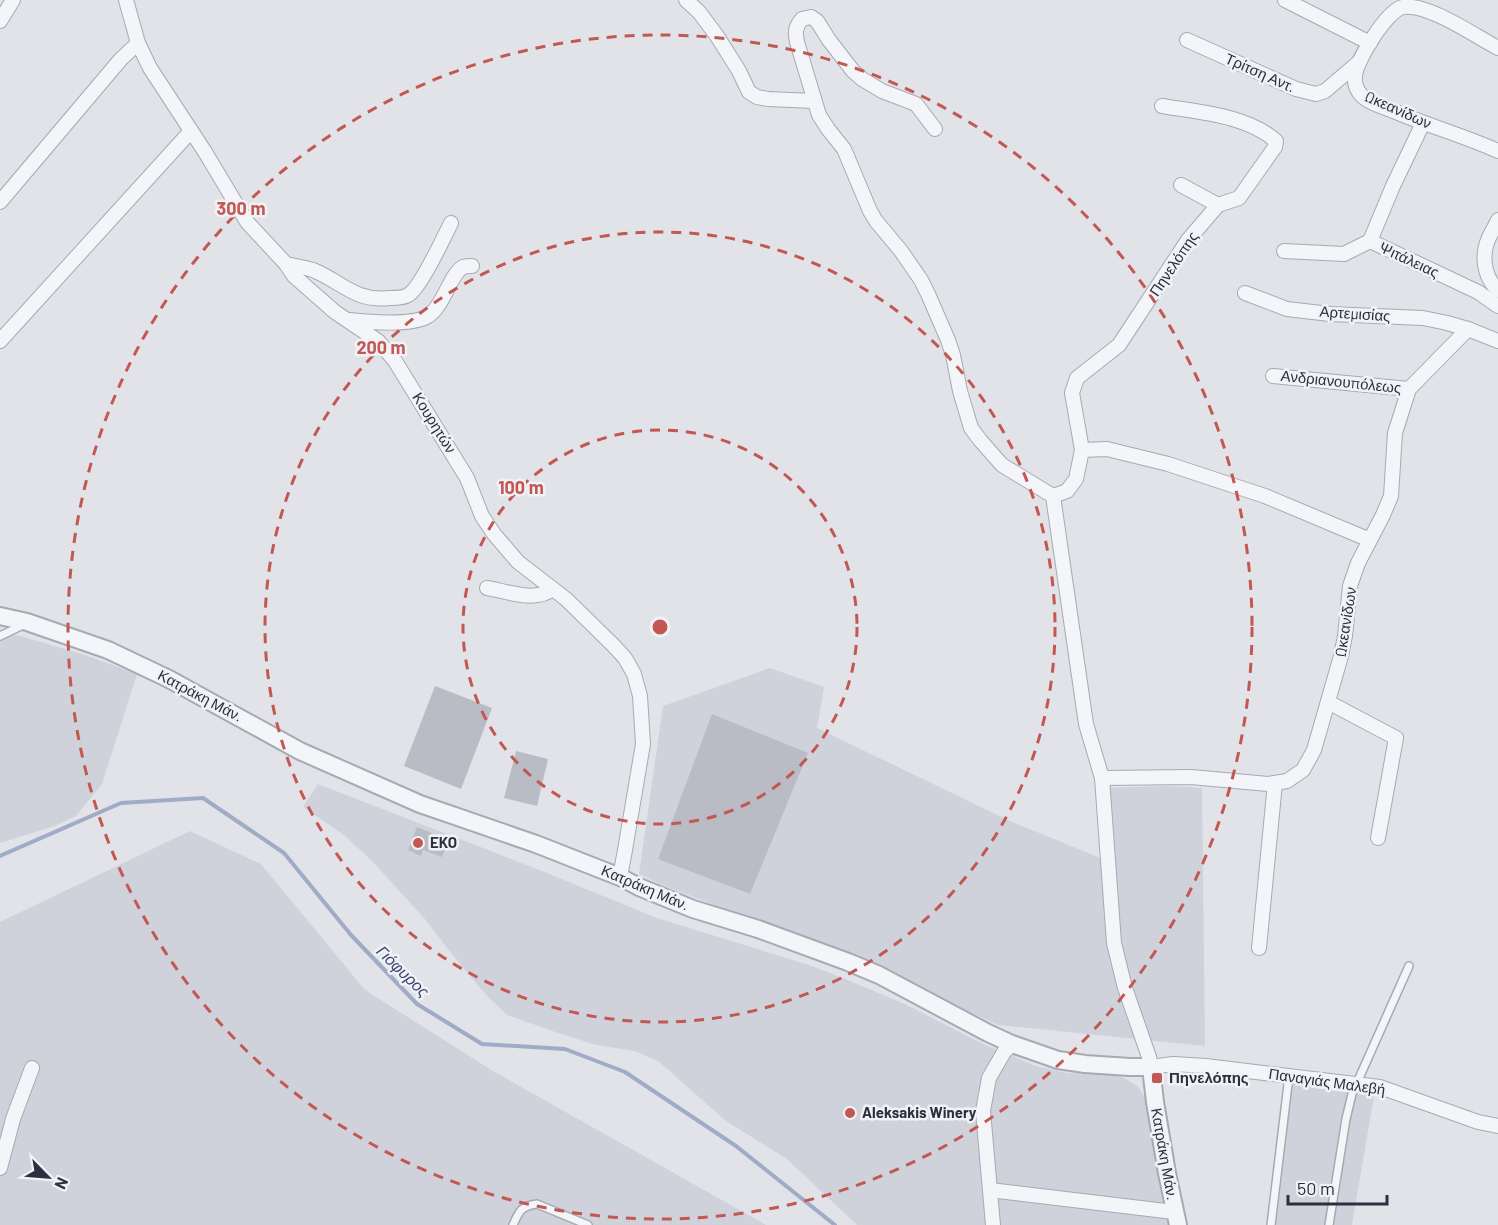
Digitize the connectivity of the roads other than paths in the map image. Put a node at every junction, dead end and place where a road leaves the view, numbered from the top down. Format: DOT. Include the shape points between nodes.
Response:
graph roads {
  1 [pos="13,0"];
  2 [pos="126,0"];
  3 [pos="686,0"];
  4 [pos="1285,0"];
  5 [pos="0,21"];
  6 [pos="1187,40"];
  7 [pos="138,43"];
  8 [pos="1370,43"];
  9 [pos="1498,48"];
  10 [pos="1359,62"];
  11 [pos="814,101"];
  12 [pos="1162,106"];
  13 [pos="1423,123"];
  14 [pos="935,129"];
  15 [pos="191,130"];
  16 [pos="1498,151"];
  17 [pos="1181,185"];
  18 [pos="0,202"];
  19 [pos="1218,205"];
  20 [pos="1498,220"];
  21 [pos="451,223"];
  22 [pos="1370,241"];
  23 [pos="1284,251"];
  24 [pos="286,264"];
  25 [pos="472,266"];
  26 [pos="1498,290"];
  27 [pos="1245,293"];
  28 [pos="1498,306"];
  29 [pos="344,319"];
  30 [pos="1468,329"];
  31 [pos="0,341"];
  32 [pos="1498,341"];
  33 [pos="1273,376"];
  34 [pos="1409,389"];
  35 [pos="1082,450"];
  36 [pos="1053,496"];
  37 [pos="1370,540"];
  38 [pos="487,588"];
  39 [pos="552,589"];
  40 [pos="0,616"];
  41 [pos="27,622"];
  42 [pos="0,636"];
  43 [pos="1328,702"];
  44 [pos="1102,778"];
  45 [pos="1275,783"];
  46 [pos="1378,838"];
  47 [pos="620,877"];
  48 [pos="1259,948"];
  49 [pos="1409,966"];
  50 [pos="1012,1044"];
  51 [pos="1151,1067"];
  52 [pos="32,1068"];
  53 [pos="1289,1076"];
  54 [pos="1356,1084"];
  55 [pos="1498,1126"];
  56 [pos="0,1168"];
  57 [pos="990,1190"];
  58 [pos="1176,1219"];
  59 [pos="513,1225"];
  60 [pos="588,1225"];
  61 [pos="993,1225"];
  62 [pos="1271,1225"];
  63 [pos="1329,1225"];
  1 -- 5 [label="street"];
  2 -- 7 [label="street, Κουρητών"];
  3 -- 11 [label="street" via="717,36 749,92 768,99"];
  4 -- 8 [label="street"];
  6 -- 10 [label="street, Τρίτση Αντ." via="1296,89 1316,94"];
  7 -- 15 [label="street, Κουρητών"];
  7 -- 18 [label="street"];
  8 -- 9 [label="street, Ωκεανίδων" via="1395,11 1414,7"];
  8 -- 10 [label="street, Ωκεανίδων"];
  10 -- 13 [label="street, Ωκεανίδων" via="1354,77 1364,98"];
  11 -- 14 [label="street" via="795,31 802,19 811,17 853,71 882,91 916,104"];
  11 -- 36 [label="street" via="847,154 876,221 928,294 953,355 971,428 1002,465"];
  12 -- 19 [label="street, Πηνελόπης" via="1239,121 1276,141 1272,153 1239,198"];
  13 -- 16 [label="street, Ωκεανίδων"];
  13 -- 22 [label="street, Ψιτάλειας"];
  15 -- 24 [label="street, Κουρητών" via="247,222"];
  15 -- 31 [label="street"];
  17 -- 19 [label="street"];
  19 -- 35 [label="street, Πηνελόπης" via="1188,240 1119,345 1077,378 1072,393"];
  20 -- 26 [label="street" via="1486,244 1484,260"];
  21 -- 24 [label="street" via="418,284 406,297 362,296 312,270"];
  22 -- 23 [label="street" via="1344,254"];
  22 -- 28 [label="street, Ψιτάλειας" via="1478,292"];
  24 -- 29 [label="street, Κουρητών" via="315,296"];
  25 -- 29 [label="street" via="457,273 437,308 424,319"];
  27 -- 30 [label="street, Αρτεμισίας" via="1287,309 1423,318"];
  29 -- 39 [label="street, Κουρητών" via="382,345 467,478 485,521 518,562"];
  30 -- 32 [label="street"];
  30 -- 34 [label="street, Ωκεανίδων"];
  33 -- 34 [label="street, Ανδριανουπόλεως"];
  34 -- 37 [label="street, Ωκεανίδων" via="1395,433 1390,496"];
  35 -- 36 [label="street, Πηνελόπης" via="1076,479 1067,491"];
  35 -- 37 [label="street" via="1107,449 1168,464 1265,496"];
  36 -- 44 [label="street" via="1086,724"];
  37 -- 43 [label="street, Ωκεανίδων" via="1350,586 1346,636"];
  38 -- 39 [label="street" via="531,596"];
  39 -- 47 [label="street, Κουρητών" via="619,650 639,688 643,744"];
  40 -- 41 [label="street, Κατράκη Μάν."];
  41 -- 42 [label="lane"];
  41 -- 47 [label="street, Κατράκη Μάν." via="143,666 300,751 420,804"];
  43 -- 45 [label="street, Ωκεανίδων" via="1314,750 1303,770 1287,781"];
  43 -- 46 [label="street" via="1396,738"];
  44 -- 45 [label="street, Ωκεανίδων" via="1191,777"];
  44 -- 51 [label="street" via="1114,943"];
  45 -- 48 [label="street"];
  47 -- 50 [label="street, Κατράκη Μάν." via="693,909 858,966"];
  49 -- 54 [label="lane"];
  50 -- 51 [label="street, Κατράκη Μάν." via="1058,1060"];
  50 -- 57 [label="street" via="989,1078 983,1111"];
  51 -- 53 [label="street, Παναγιάς Μαλεβή" via="1183,1064"];
  51 -- 58 [label="street, Κατράκη Μάν."];
  52 -- 56 [label="street"];
  53 -- 54 [label="street, Παναγιάς Μαλεβή"];
  53 -- 62 [label="lane"];
  54 -- 55 [label="street, Παναγιάς Μαλεβή" via="1380,1087"];
  54 -- 63 [label="lane" via="1346,1119"];
  57 -- 58 [label="street"];
  57 -- 61 [label="street"];
  59 -- 60 [label="lane" via="518,1212 537,1204"];
}
